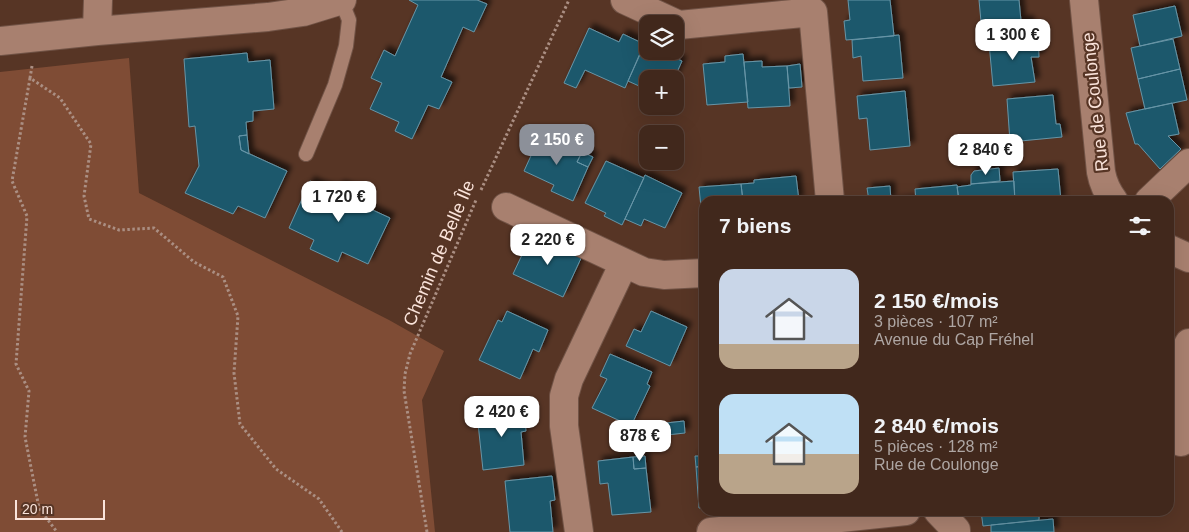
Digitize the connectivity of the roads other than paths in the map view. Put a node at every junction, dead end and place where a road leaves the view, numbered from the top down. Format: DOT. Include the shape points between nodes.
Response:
graph roads {
  1 [pos="98,0"];
  2 [pos="342,0"];
  3 [pos="625,0"];
  4 [pos="1084,0"];
  5 [pos="97,31"];
  6 [pos="0,41"];
  7 [pos="306,154"];
  8 [pos="1189,163"];
  9 [pos="830,196"];
  10 [pos="1111,196"];
  11 [pos="1154,196"];
  12 [pos="506,207"];
  13 [pos="1174,251"];
  14 [pos="1189,258"];
  15 [pos="624,262"];
  16 [pos="699,272"];
  17 [pos="1189,344"];
  18 [pos="1181,442"];
  19 [pos="860,516"];
  20 [pos="943,516"];
  21 [pos="579,532"];
  22 [pos="711,532"];
  23 [pos="956,532"];
  1 -- 5 [label="street"];
  2 -- 5 [label="street" via="303,12 268,17"];
  2 -- 7 [label="lane" via="349,20 346,46"];
  3 -- 9 [label="street" via="679,25 813,12"];
  4 -- 10 [label="street, Rue de Coulonge" via="1101,172 1103,184"];
  5 -- 6 [label="street"];
  8 -- 11 [label="street"];
  12 -- 15 [label="street"];
  13 -- 14 [label="street"];
  15 -- 16 [label="street" via="644,272 664,275"];
  15 -- 21 [label="street" via="564,396 564,426"];
  17 -- 18 [label="street" via="1180,359"];
  19 -- 22 [label="street"];
  20 -- 23 [label="street"];
}
